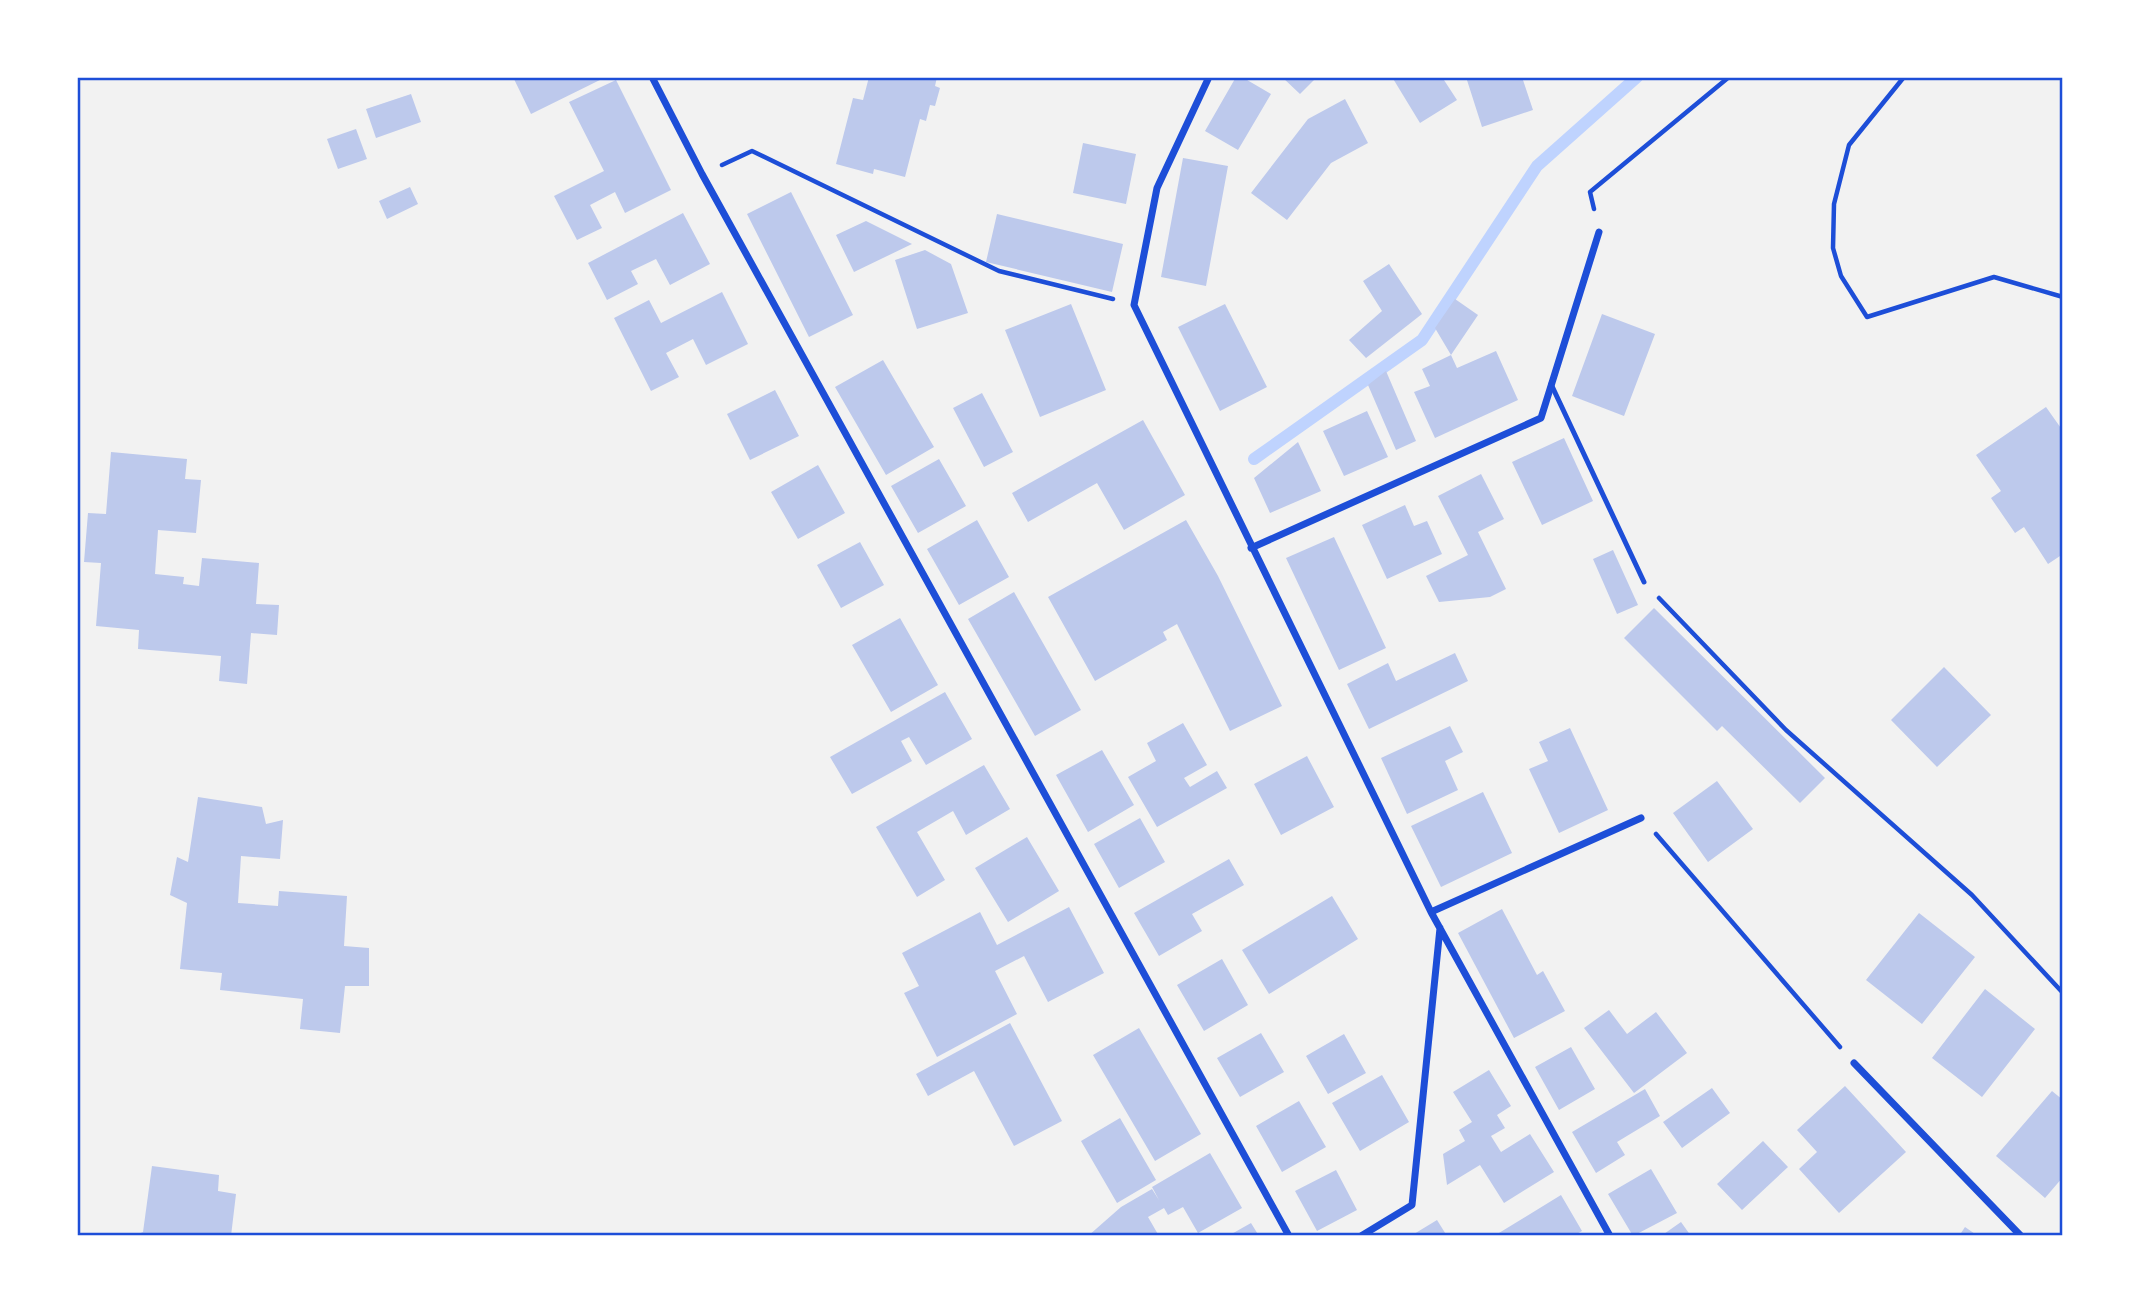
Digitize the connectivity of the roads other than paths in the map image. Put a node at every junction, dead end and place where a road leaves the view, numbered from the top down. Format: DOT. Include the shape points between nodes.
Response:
graph roads {
  1 [pos="652,77"];
  2 [pos="1209,77"];
  3 [pos="1599,232"];
  4 [pos="1551,384"];
  5 [pos="1251,548"];
  6 [pos="1644,582"];
  7 [pos="1641,818"];
  8 [pos="1431,912"];
  9 [pos="1440,928"];
  10 [pos="1854,1063"];
  11 [pos="1289,1236"];
  12 [pos="1361,1236"];
  13 [pos="1610,1236"];
  14 [pos="2021,1236"];
  1 -- 11 [label="street"];
  2 -- 5 [label="street" via="1157,188 1134,305"];
  3 -- 4 [label="street"];
  4 -- 5 [label="street" via="1541,418"];
  4 -- 6 [label="lane"];
  5 -- 8 [label="street"];
  7 -- 8 [label="street"];
  8 -- 9 [label="street"];
  9 -- 12 [label="street" via="1412,1205"];
  9 -- 13 [label="street"];
  10 -- 14 [label="street"];
}
